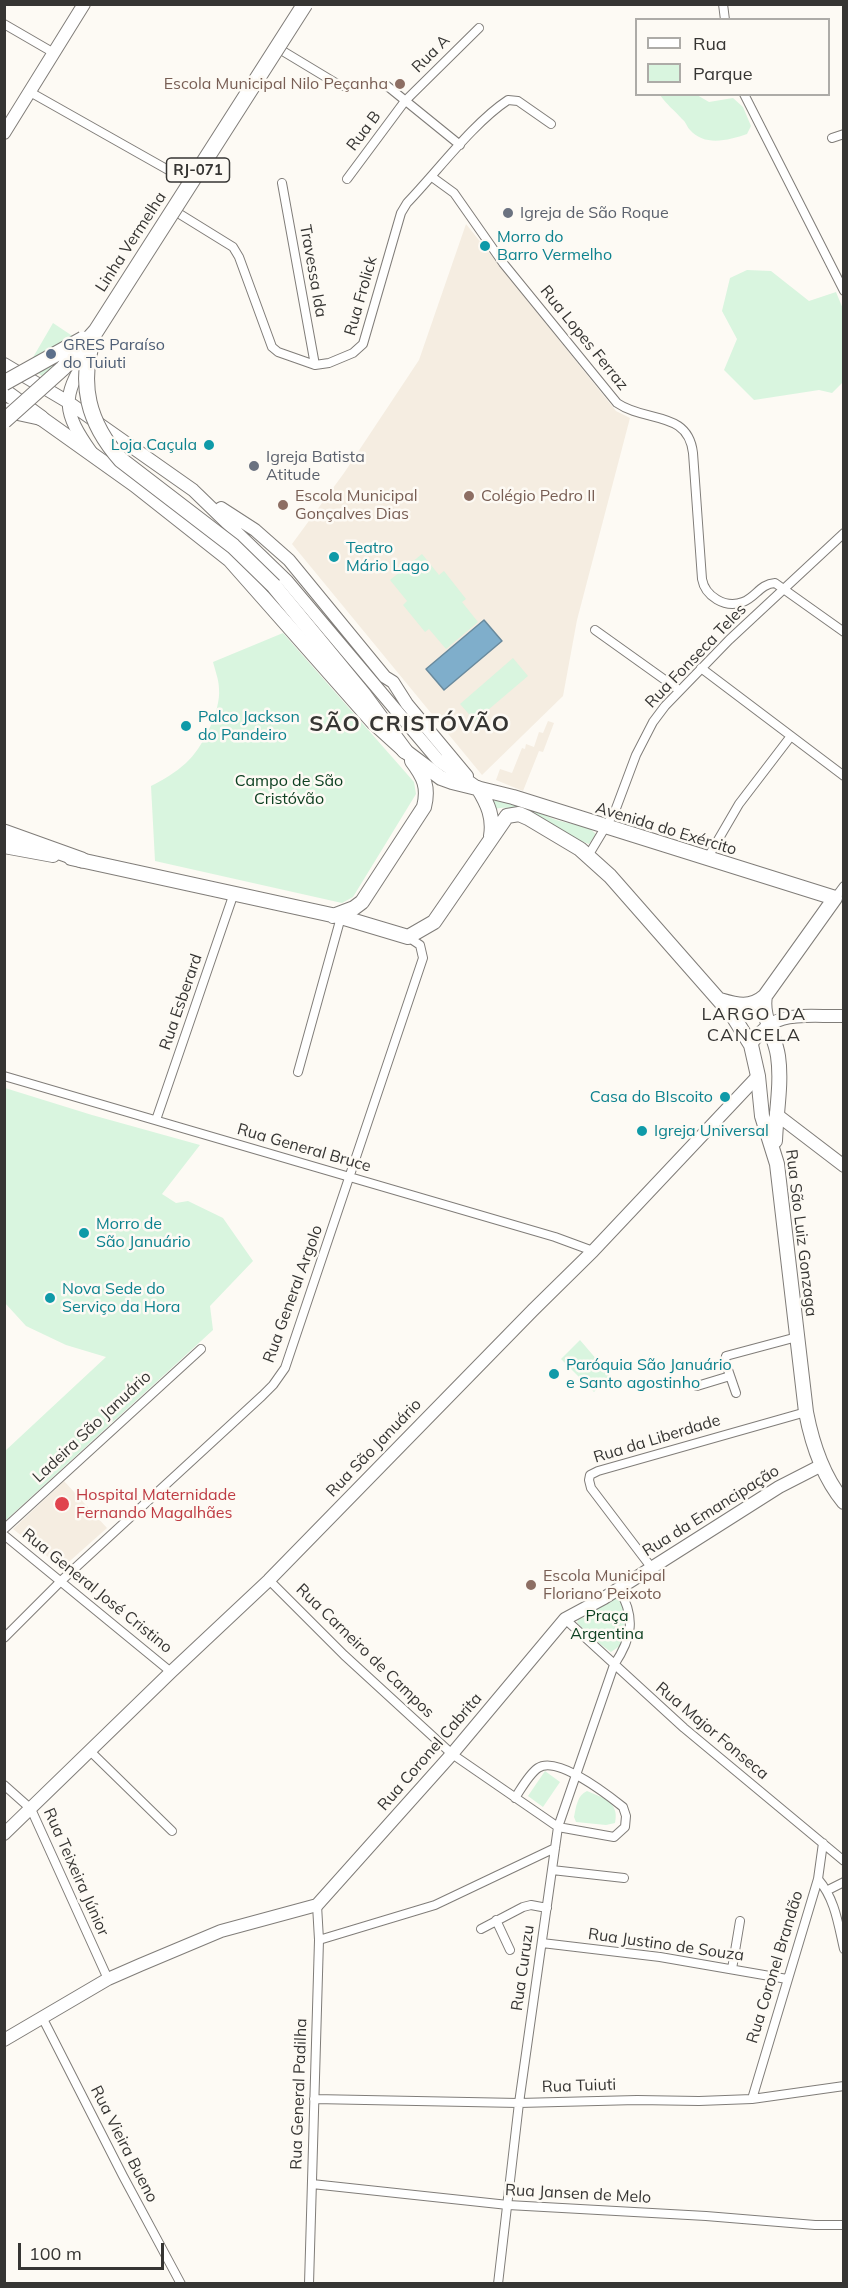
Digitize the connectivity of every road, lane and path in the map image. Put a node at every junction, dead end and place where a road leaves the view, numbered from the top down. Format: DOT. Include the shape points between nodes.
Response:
graph roads {
  1 [pos="84,4"];
  2 [pos="304,4"];
  3 [pos="312,4"];
  4 [pos="4,24"];
  5 [pos="479,28"];
  6 [pos="281,50"];
  7 [pos="54,53"];
  8 [pos="386,85"];
  9 [pos="344,86"];
  10 [pos="30,92"];
  11 [pos="745,96"];
  12 [pos="405,101"];
  13 [pos="551,124"];
  14 [pos="4,133"];
  15 [pos="843,134"];
  16 [pos="832,138"];
  17 [pos="460,145"];
  18 [pos="432,177"];
  19 [pos="347,179"];
  20 [pos="282,183"];
  21 [pos="196,186"];
  22 [pos="178,213"];
  23 [pos="843,291"];
  24 [pos="93,333"];
  25 [pos="4,364"];
  26 [pos="315,365"];
  27 [pos="4,376"];
  28 [pos="4,383"];
  29 [pos="4,391"];
  30 [pos="68,402"];
  31 [pos="4,410"];
  32 [pos="4,416"];
  33 [pos="41,418"];
  34 [pos="4,421"];
  35 [pos="93,455"];
  36 [pos="843,533"];
  37 [pos="785,588"];
  38 [pos="595,630"];
  39 [pos="843,632"];
  40 [pos="701,668"];
  41 [pos="679,690"];
  42 [pos="791,736"];
  43 [pos="405,751"];
  44 [pos="843,776"];
  45 [pos="478,788"];
  46 [pos="605,828"];
  47 [pos="4,832"];
  48 [pos="491,837"];
  49 [pos="4,846"];
  50 [pos="588,856"];
  51 [pos="707,859"];
  52 [pos="82,860"];
  53 [pos="843,886"];
  54 [pos="234,893"];
  55 [pos="839,899"];
  56 [pos="337,916"];
  57 [pos="408,937"];
  58 [pos="765,996"];
  59 [pos="719,1000"];
  60 [pos="843,1016"];
  61 [pos="768,1024"];
  62 [pos="751,1045"];
  63 [pos="298,1072"];
  64 [pos="4,1076"];
  65 [pos="758,1076"];
  66 [pos="776,1114"];
  67 [pos="156,1120"];
  68 [pos="775,1151"];
  69 [pos="843,1166"];
  70 [pos="349,1177"];
  71 [pos="593,1251"];
  72 [pos="797,1337"];
  73 [pos="201,1348"];
  74 [pos="730,1376"];
  75 [pos="697,1386"];
  76 [pos="736,1393"];
  77 [pos="806,1412"];
  78 [pos="822,1465"];
  79 [pos="843,1502"];
  80 [pos="4,1529"];
  81 [pos="4,1535"];
  82 [pos="651,1567"];
  83 [pos="62,1580"];
  84 [pos="269,1580"];
  85 [pos="619,1589"];
  86 [pos="565,1620"];
  87 [pos="4,1638"];
  88 [pos="614,1665"];
  89 [pos="171,1671"];
  90 [pos="90,1751"];
  91 [pos="452,1754"];
  92 [pos="577,1775"];
  93 [pos="4,1785"];
  94 [pos="515,1798"];
  95 [pos="31,1809"];
  96 [pos="558,1827"];
  97 [pos="172,1832"];
  98 [pos="4,1834"];
  99 [pos="823,1843"];
  100 [pos="555,1848"];
  101 [pos="843,1861"];
  102 [pos="552,1870"];
  103 [pos="624,1878"];
  104 [pos="818,1879"];
  105 [pos="843,1882"];
  106 [pos="828,1890"];
  107 [pos="317,1905"];
  108 [pos="547,1908"];
  109 [pos="496,1920"];
  110 [pos="741,1921"];
  111 [pos="480,1929"];
  112 [pos="319,1940"];
  113 [pos="542,1943"];
  114 [pos="843,1949"];
  115 [pos="510,1950"];
  116 [pos="732,1969"];
  117 [pos="108,1979"];
  118 [pos="787,1979"];
  119 [pos="42,2017"];
  120 [pos="4,2040"];
  121 [pos="843,2086"];
  122 [pos="314,2099"];
  123 [pos="752,2099"];
  124 [pos="519,2103"];
  125 [pos="312,2184"];
  126 [pos="508,2205"];
  127 [pos="843,2225"];
  128 [pos="180,2283"];
  129 [pos="309,2283"];
  130 [pos="498,2283"];
  1 -- 7 [label="street"];
  2 -- 24 [label="highway, Linha Vermelha / RJ-071, bridge"];
  3 -- 6 [label="street"];
  4 -- 7 [label="street"];
  5 -- 12 [label="street, Rua A"];
  6 -- 9 [label="street"];
  6 -- 21 [label="street"];
  7 -- 10 [label="street"];
  8 -- 12 [label="street"];
  10 -- 14 [label="street"];
  10 -- 21 [label="street"];
  11 -- 23 [label="street"];
  12 -- 17 [label="street"];
  12 -- 19 [label="street, Rua B"];
  13 -- 17 [label="street" via="518,101 508,100"];
  15 -- 16 [label="street"];
  17 -- 18 [label="street"];
  18 -- 26 [label="street, Rua Frolick" via="401,213 363,344 353,353"];
  18 -- 37 [label="street, Rua Lopes Ferraz" via="454,194 503,263 617,403 681,425 688,433 706,592 730,604 741,603 768,583"];
  20 -- 26 [label="street, Travessa Ida"];
  21 -- 22 [label="street"];
  22 -- 26 [label="street" via="233,247 272,347"];
  22 -- 30 [label="street" via="72,380"];
  24 -- 28 [label="highway, bridge"];
  24 -- 32 [label="highway, Linha Vermelha / RJ-071, bridge"];
  24 -- 34 [label="highway, Linha Vermelha / RJ-071, bridge" via="63,368"];
  24 -- 43 [label="highway, bridge" via="86,385 89,404 107,445 233,546 274,586"];
  25 -- 30 [label="street"];
  27 -- 33 [label="main road"];
  29 -- 33 [label="highway"];
  30 -- 35 [label="street"];
  30 -- 45 [label="street" via="255,530 289,560"];
  31 -- 33 [label="main road"];
  33 -- 35 [label="main road"];
  35 -- 43 [label="main road" via="233,562 373,722"];
  36 -- 37 [label="street, Rua Fonseca Teles"];
  37 -- 39 [label="street"];
  37 -- 40 [label="street, Rua Fonseca Teles"];
  38 -- 41 [label="street"];
  40 -- 41 [label="street, Rua Fonseca Teles"];
  40 -- 42 [label="street"];
  41 -- 46 [label="street, Rua Fonseca Teles" via="653,722"];
  42 -- 44 [label="street"];
  42 -- 51 [label="street" via="740,804"];
  43 -- 45 [label="main road" via="441,778"];
  43 -- 56 [label="main road" via="427,785 423,807 362,902"];
  45 -- 46 [label="main road, Avenida do Exército"];
  45 -- 48 [label="main road" via="490,810"];
  46 -- 50 [label="street, Rua Fonseca Teles"];
  46 -- 51 [label="main road, Avenida do Exército"];
  47 -- 52 [label="highway"];
  48 -- 50 [label="main road, Rua São Luiz Gonzaga" via="504,818 519,814"];
  48 -- 57 [label="main road" via="434,922"];
  49 -- 52 [label="main road"];
  50 -- 59 [label="main road, Rua São Luiz Gonzaga"];
  51 -- 55 [label="main road, Avenida do Exército"];
  52 -- 54 [label="main road"];
  53 -- 55 [label="street"];
  54 -- 56 [label="main road"];
  54 -- 67 [label="street, Rua Esberard"];
  55 -- 58 [label="main road"];
  56 -- 57 [label="main road"];
  56 -- 63 [label="street"];
  57 -- 70 [label="street, Rua General Argolo" via="420,945 423,958"];
  58 -- 59 [label="main road" via="741,1006"];
  58 -- 61 [label="main road"];
  59 -- 62 [label="main road, Rua São Luiz Gonzaga"];
  60 -- 61 [label="street" via="788,1017"];
  61 -- 62 [label="street"];
  61 -- 66 [label="main road" via="778,1055"];
  62 -- 65 [label="main road, Rua São Luiz Gonzaga"];
  64 -- 67 [label="street, Rua General Bruce"];
  65 -- 66 [label="main road"];
  65 -- 68 [label="main road, Rua São Luiz Gonzaga" via="762,1116"];
  65 -- 71 [label="street, Rua São Januário"];
  66 -- 68 [label="main road"];
  66 -- 69 [label="street"];
  67 -- 70 [label="street, Rua General Bruce"];
  68 -- 72 [label="main road, Rua São Luiz Gonzaga"];
  70 -- 71 [label="street, Rua General Bruce"];
  70 -- 83 [label="street, Rua General Argolo" via="292,1349 273,1385"];
  71 -- 84 [label="street, Rua São Januário"];
  72 -- 74 [label="street" via="726,1356"];
  72 -- 77 [label="main road, Rua São Luiz Gonzaga"];
  73 -- 80 [label="street, Ladeira São Januário"];
  74 -- 75 [label="street"];
  74 -- 76 [label="street"];
  77 -- 78 [label="main road, Rua São Luiz Gonzaga"];
  77 -- 82 [label="street, Rua da Liberdade" via="590,1475 591,1488"];
  78 -- 79 [label="main road, Rua São Luiz Gonzaga"];
  78 -- 82 [label="street, Rua da Emancipação" via="779,1487"];
  81 -- 83 [label="street, Rua General José Cristino"];
  82 -- 85 [label="street, Rua da Emancipação"];
  83 -- 87 [label="street, Rua General Argolo"];
  83 -- 89 [label="street, Rua General José Cristino"];
  84 -- 89 [label="street, Rua São Januário"];
  84 -- 91 [label="street, Rua Carneiro de Campos"];
  85 -- 86 [label="street"];
  85 -- 88 [label="street" via="628,1604 630,1624 626,1644"];
  86 -- 88 [label="street, Rua Major Fonseca"];
  86 -- 91 [label="street, Rua Coronel Cabrita"];
  88 -- 92 [label="street, Rua Curuzu"];
  88 -- 99 [label="street, Rua Major Fonseca"];
  89 -- 90 [label="street, Rua São Januário"];
  90 -- 95 [label="street, Rua São Januário"];
  90 -- 97 [label="street"];
  91 -- 94 [label="street, Rua Carneiro de Campos"];
  91 -- 107 [label="street, Rua Coronel Cabrita"];
  92 -- 94 [label="street" via="551,1765 540,1766"];
  92 -- 96 [label="street, Rua Curuzu"];
  92 -- 96 [label="street" via="623,1807 625,1827 614,1837"];
  93 -- 95 [label="street, Rua Teixeira Júnior"];
  94 -- 96 [label="street, Rua Carneiro de Campos"];
  95 -- 98 [label="street, Rua São Januário"];
  95 -- 117 [label="street, Rua Teixeira Júnior"];
  96 -- 100 [label="street, Rua Curuzu"];
  99 -- 101 [label="street, Rua Major Fonseca"];
  99 -- 104 [label="street, Rua Coronel Brandão"];
  100 -- 102 [label="street, Rua Curuzu"];
  100 -- 112 [label="street" via="435,1905"];
  102 -- 103 [label="street"];
  102 -- 108 [label="street, Rua Curuzu"];
  104 -- 106 [label="street"];
  104 -- 118 [label="street, Rua Coronel Brandão"];
  105 -- 106 [label="street"];
  106 -- 114 [label="street"];
  107 -- 112 [label="street, Rua General Padilha"];
  107 -- 117 [label="street" via="221,1930"];
  108 -- 109 [label="street" via="531,1905"];
  108 -- 113 [label="street, Rua Curuzu"];
  109 -- 111 [label="street"];
  109 -- 115 [label="street"];
  110 -- 116 [label="street"];
  112 -- 122 [label="street, Rua General Padilha"];
  113 -- 116 [label="street, Rua Justino de Souza"];
  113 -- 124 [label="street, Rua Curuzu"];
  116 -- 118 [label="street, Rua Justino de Souza"];
  117 -- 119 [label="street"];
  118 -- 123 [label="street, Rua Coronel Brandão"];
  119 -- 120 [label="street"];
  119 -- 128 [label="street, Rua Vieira Bueno"];
  121 -- 123 [label="street, Rua Tuiuti"];
  122 -- 124 [label="street, Rua Tuiuti"];
  122 -- 125 [label="street, Rua General Padilha"];
  123 -- 124 [label="street, Rua Tuiuti"];
  124 -- 126 [label="street, Rua Curuzu"];
  125 -- 126 [label="street, Rua Jansen de Melo"];
  125 -- 129 [label="street, Rua General Padilha"];
  126 -- 127 [label="street, Rua Jansen de Melo"];
  126 -- 130 [label="street, Rua Curuzu"];
}
